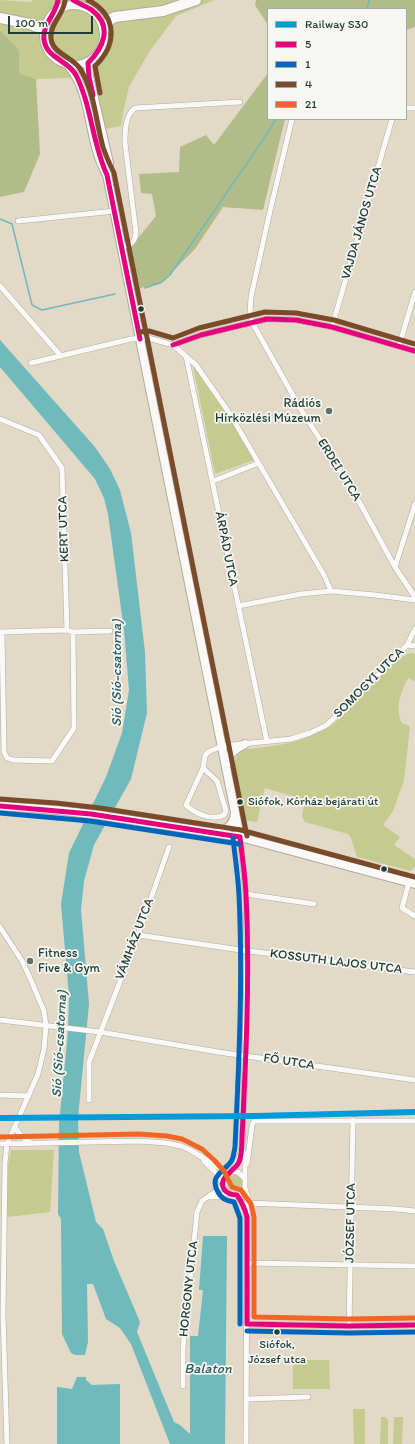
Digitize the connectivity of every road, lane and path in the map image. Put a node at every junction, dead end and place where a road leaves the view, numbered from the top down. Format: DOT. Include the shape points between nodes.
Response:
graph roads {
  1 [pos="58,0"];
  2 [pos="196,0"];
  3 [pos="77,3"];
  4 [pos="55,11"];
  5 [pos="0,18"];
  6 [pos="104,29"];
  7 [pos="44,30"];
  8 [pos="92,59"];
  9 [pos="68,65"];
  10 [pos="240,102"];
  11 [pos="292,120"];
  12 [pos="392,120"];
  13 [pos="108,175"];
  14 [pos="115,211"];
  15 [pos="18,221"];
  16 [pos="122,247"];
  17 [pos="0,286"];
  18 [pos="415,292"];
  19 [pos="252,322"];
  20 [pos="332,327"];
  21 [pos="140,339"];
  22 [pos="173,345"];
  23 [pos="399,346"];
  24 [pos="415,351"];
  25 [pos="185,355"];
  26 [pos="61,356"];
  27 [pos="31,363"];
  28 [pos="0,419"];
  29 [pos="259,464"];
  30 [pos="213,481"];
  31 [pos="415,504"];
  32 [pos="395,567"];
  33 [pos="331,591"];
  34 [pos="415,597"];
  35 [pos="415,600"];
  36 [pos="238,606"];
  37 [pos="415,629"];
  38 [pos="70,631"];
  39 [pos="110,631"];
  40 [pos="1,632"];
  41 [pos="407,645"];
  42 [pos="415,646"];
  43 [pos="267,742"];
  44 [pos="245,744"];
  45 [pos="222,746"];
  46 [pos="226,767"];
  47 [pos="202,768"];
  48 [pos="0,806"];
  49 [pos="236,812"];
  50 [pos="216,833"];
  51 [pos="240,837"];
  52 [pos="169,846"];
  53 [pos="412,883"];
  54 [pos="246,894"];
  55 [pos="314,904"];
  56 [pos="415,916"];
  57 [pos="0,927"];
  58 [pos="138,935"];
  59 [pos="247,950"];
  60 [pos="415,972"];
  61 [pos="0,1020"];
  62 [pos="46,1026"];
  63 [pos="100,1032"];
  64 [pos="246,1056"];
  65 [pos="415,1080"];
  66 [pos="0,1095"];
  67 [pos="29,1096"];
  68 [pos="89,1100"];
  69 [pos="244,1107"];
  70 [pos="243,1120"];
  71 [pos="354,1120"];
  72 [pos="415,1121"];
  73 [pos="15,1126"];
  74 [pos="31,1143"];
  75 [pos="0,1144"];
  76 [pos="7,1144"];
  77 [pos="242,1148"];
  78 [pos="198,1155"];
  79 [pos="245,1168"];
  80 [pos="230,1172"];
  81 [pos="245,1180"];
  82 [pos="222,1184"];
  83 [pos="245,1188"];
  84 [pos="227,1193"];
  85 [pos="237,1195"];
  86 [pos="208,1197"];
  87 [pos="248,1203"];
  88 [pos="351,1207"];
  89 [pos="415,1211"];
  90 [pos="247,1217"];
  91 [pos="2,1220"];
  92 [pos="247,1263"];
  93 [pos="350,1265"];
  94 [pos="415,1266"];
  95 [pos="247,1324"];
  96 [pos="415,1325"];
  97 [pos="349,1326"];
  98 [pos="183,1386"];
  99 [pos="308,1397"];
  100 [pos="247,1399"];
  101 [pos="7,1444"];
  102 [pos="246,1444"];
  1 -- 4 [label="main road"];
  2 -- 6 [label="highway" via="163,11 115,17"];
  3 -- 4 [label="main road"];
  3 -- 6 [label="main road" via="96,14"];
  4 -- 7 [label="main road"];
  5 -- 7 [label="highway" via="30,24"];
  6 -- 8 [label="main road" via="102,46"];
  7 -- 9 [label="main road" via="48,50 54,58"];
  8 -- 9 [label="main road" via="81,64"];
  8 -- 13 [label="main road" via="88,63 89,77 110,163"];
  9 -- 13 [label="main road" via="83,90 101,164"];
  10 -- 16 [label="street" via="135,108 131,111 125,131 125,143 136,233 132,243"];
  11 -- 19 [label="street, ERDEI UTCA" via="251,297"];
  12 -- 20 [label="street, VAJDA JÁNOS UTCA"];
  13 -- 14 [label="main road"];
  14 -- 15 [label="street"];
  14 -- 16 [label="main road"];
  16 -- 21 [label="main road"];
  17 -- 26 [label="street"];
  18 -- 23 [label="street"];
  19 -- 20 [label="street" via="268,319 296,320"];
  19 -- 22 [label="street"];
  19 -- 32 [label="street, ERDEI UTCA" via="300,408 355,494"];
  20 -- 23 [label="street"];
  21 -- 22 [label="street" via="148,338"];
  21 -- 26 [label="street"];
  21 -- 45 [label="main road"];
  22 -- 25 [label="street"];
  23 -- 24 [label="street"];
  25 -- 29 [label="street" via="196,365 230,414"];
  25 -- 30 [label="street, ÁRPÁD UTCA"];
  26 -- 27 [label="street"];
  28 -- 38 [label="street, KERT UTCA" via="39,435 62,468"];
  29 -- 30 [label="street"];
  29 -- 33 [label="street"];
  30 -- 36 [label="street, ÁRPÁD UTCA"];
  31 -- 32 [label="street"];
  32 -- 34 [label="street, ERDEI UTCA"];
  33 -- 35 [label="street"];
  33 -- 36 [label="street"];
  36 -- 43 [label="street, ÁRPÁD UTCA"];
  37 -- 41 [label="street, SOMOGYI UTCA"];
  38 -- 39 [label="street"];
  38 -- 40 [label="street"];
  38 -- 40 [label="street, KERT UTCA" via="74,728 52,761 13,760 7,758 4,752"];
  41 -- 42 [label="street"];
  41 -- 43 [label="street, SOMOGYI UTCA" via="345,710 325,726 291,739"];
  43 -- 44 [label="street, SOMOGYI UTCA"];
  44 -- 45 [label="street, SOMOGYI UTCA"];
  44 -- 46 [label="main road" via="234,749"];
  45 -- 46 [label="main road"];
  45 -- 47 [label="street" via="208,752"];
  46 -- 49 [label="main road"];
  47 -- 47 [label="street" via="217,781 226,811 219,818 198,814 186,805"];
  48 -- 50 [label="main road" via="56,810"];
  49 -- 50 [label="main road" via="234,821 228,828"];
  49 -- 51 [label="main road"];
  50 -- 51 [label="main road"];
  51 -- 53 [label="main road"];
  51 -- 54 [label="street"];
  52 -- 58 [label="street, VÁMHÁZ UTCA"];
  53 -- 56 [label="street" via="402,908"];
  54 -- 55 [label="street"];
  54 -- 59 [label="street"];
  57 -- 62 [label="street" via="30,978 44,1011"];
  58 -- 59 [label="street, KOSSUTH LAJOS UTCA"];
  58 -- 63 [label="street, VÁMHÁZ UTCA"];
  59 -- 60 [label="street, KOSSUTH LAJOS UTCA"];
  59 -- 64 [label="street"];
  61 -- 62 [label="street"];
  62 -- 63 [label="street, FŐ UTCA"];
  62 -- 67 [label="street" via="38,1074"];
  63 -- 64 [label="street, FŐ UTCA"];
  63 -- 68 [label="street, VÁMHÁZ UTCA" via="89,1062"];
  64 -- 65 [label="street, FŐ UTCA"];
  64 -- 69 [label="street"];
  66 -- 67 [label="street"];
  67 -- 73 [label="street"];
  70 -- 77 [label="street"];
  71 -- 72 [label="street"];
  71 -- 79 [label="street" via="255,1121"];
  71 -- 88 [label="street, JÓZSEF UTCA"];
  73 -- 74 [label="street" via="24,1139"];
  73 -- 76 [label="street"];
  74 -- 76 [label="street"];
  74 -- 78 [label="street" via="166,1143 181,1146"];
  75 -- 76 [label="street"];
  76 -- 91 [label="street"];
  77 -- 79 [label="street"];
  77 -- 80 [label="street" via="238,1163"];
  78 -- 80 [label="street"];
  78 -- 82 [label="street" via="218,1175"];
  79 -- 81 [label="street"];
  80 -- 81 [label="street" via="238,1172"];
  80 -- 82 [label="street"];
  81 -- 83 [label="street"];
  82 -- 84 [label="street"];
  82 -- 86 [label="street, HORGONY UTCA"];
  83 -- 85 [label="street"];
  83 -- 87 [label="street"];
  84 -- 85 [label="street"];
  84 -- 86 [label="street" via="218,1197"];
  85 -- 90 [label="street" via="245,1207"];
  86 -- 98 [label="street, HORGONY UTCA" via="202,1201 197,1212 183,1348"];
  87 -- 88 [label="street"];
  87 -- 90 [label="street"];
  88 -- 89 [label="street"];
  88 -- 93 [label="street, JÓZSEF UTCA"];
  90 -- 92 [label="street"];
  91 -- 101 [label="street"];
  92 -- 93 [label="street"];
  92 -- 95 [label="street"];
  93 -- 94 [label="street"];
  93 -- 97 [label="street, JÓZSEF UTCA"];
  95 -- 97 [label="street"];
  95 -- 100 [label="street"];
  96 -- 97 [label="street"];
  99 -- 100 [label="street"];
  100 -- 102 [label="street"];
}
